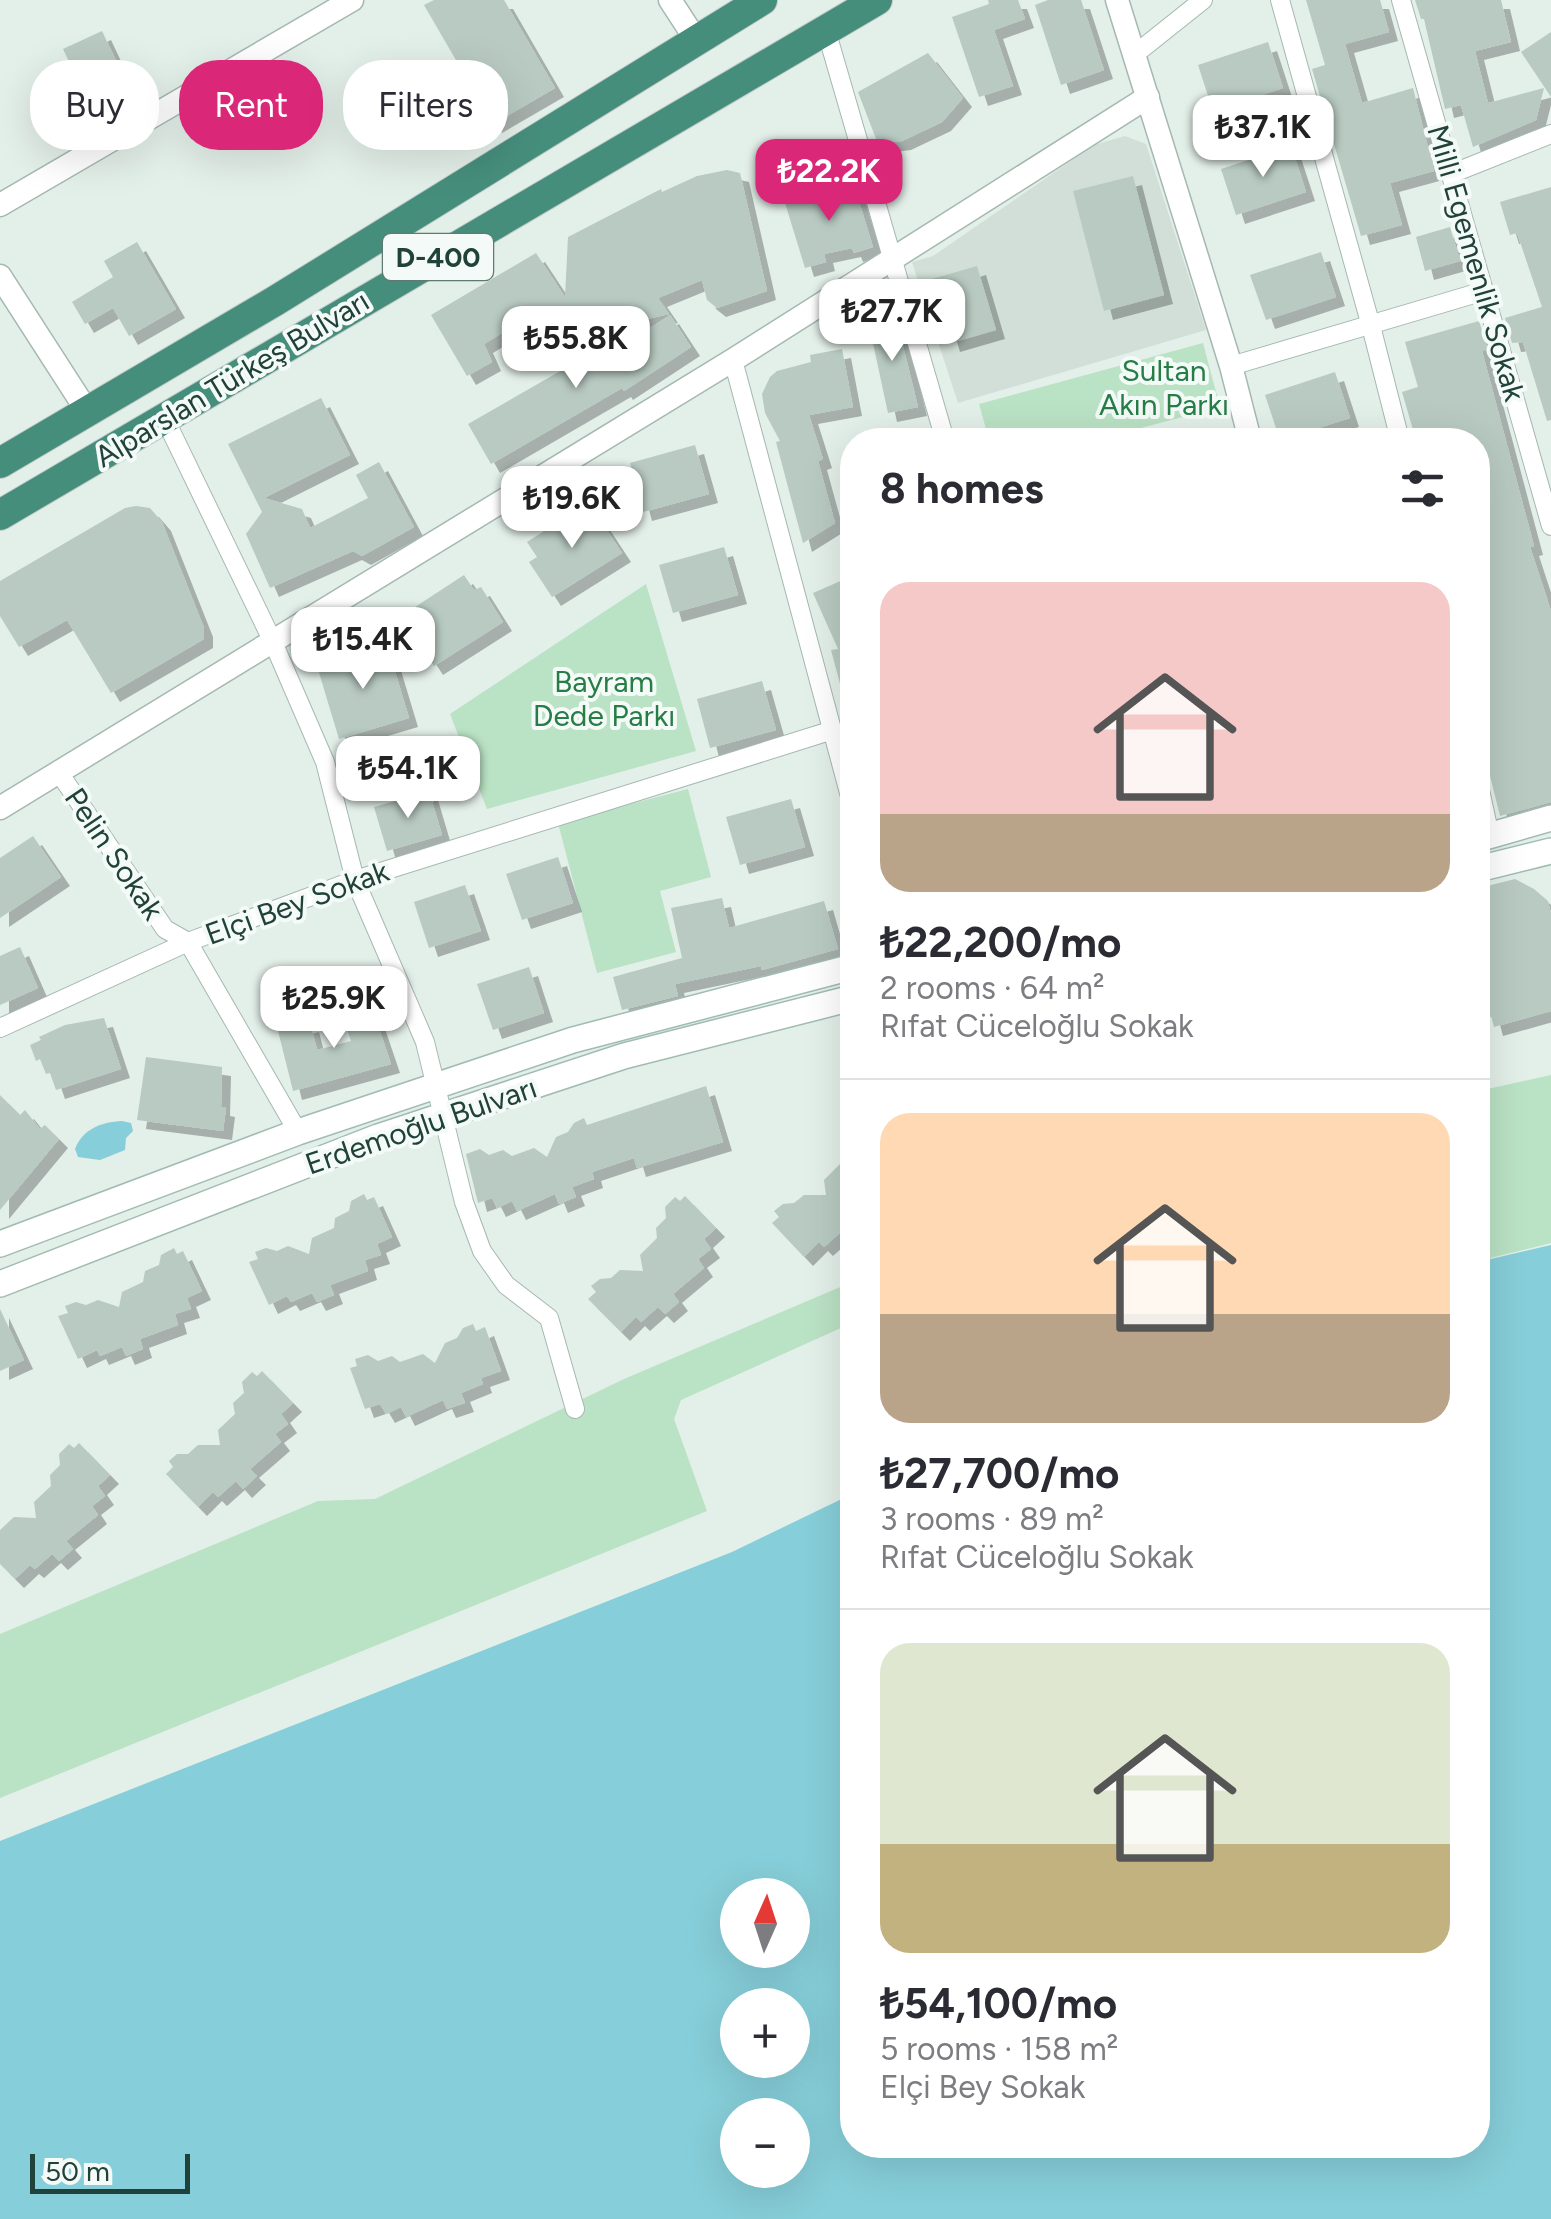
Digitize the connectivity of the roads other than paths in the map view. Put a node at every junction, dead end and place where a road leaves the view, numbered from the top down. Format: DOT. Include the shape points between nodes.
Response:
graph roads {
  1 [pos="352,0"];
  2 [pos="670,0"];
  3 [pos="762,0"];
  4 [pos="877,0"];
  5 [pos="1117,0"];
  6 [pos="1203,0"];
  7 [pos="1280,0"];
  8 [pos="1401,0"];
  9 [pos="826,30"];
  10 [pos="696,40"];
  11 [pos="1134,55"];
  12 [pos="1148,97"];
  13 [pos="1551,134"];
  14 [pos="1451,174"];
  15 [pos="0,205"];
  16 [pos="893,259"];
  17 [pos="0,276"];
  18 [pos="1484,291"];
  19 [pos="1371,326"];
  20 [pos="733,360"];
  21 [pos="1231,366"];
  22 [pos="87,411"];
  23 [pos="166,420"];
  24 [pos="942,428"];
  25 [pos="1247,428"];
  26 [pos="1397,428"];
  27 [pos="0,463"];
  28 [pos="0,515"];
  29 [pos="1551,526"];
  30 [pos="273,642"];
  31 [pos="833,730"];
  32 [pos="840,757"];
  33 [pos="60,774"];
  34 [pos="0,808"];
  35 [pos="1551,818"];
  36 [pos="1490,835"];
  37 [pos="1551,851"];
  38 [pos="1490,866"];
  39 [pos="354,880"];
  40 [pos="188,942"];
  41 [pos="840,970"];
  42 [pos="840,1001"];
  43 [pos="0,1028"];
  44 [pos="437,1085"];
  45 [pos="444,1118"];
  46 [pos="298,1132"];
  47 [pos="0,1244"];
  48 [pos="0,1284"];
  49 [pos="575,1409"];
  1 -- 15 [label="street"];
  2 -- 10 [label="street"];
  3 -- 10 [label="highway, Alparslan Türkeş Bulvarı / D-400"];
  4 -- 9 [label="highway, Alparslan Türkeş Bulvarı / D-400"];
  5 -- 11 [label="street"];
  6 -- 11 [label="street"];
  7 -- 19 [label="street"];
  8 -- 14 [label="street, Milli Egemenlik Sokak"];
  9 -- 16 [label="street"];
  9 -- 23 [label="highway, Alparslan Türkeş Bulvarı / D-400"];
  10 -- 22 [label="highway, Alparslan Türkeş Bulvarı / D-400"];
  11 -- 12 [label="street"];
  12 -- 16 [label="street"];
  12 -- 21 [label="street"];
  13 -- 14 [label="street"];
  14 -- 18 [label="street, Milli Egemenlik Sokak"];
  16 -- 20 [label="street"];
  16 -- 24 [label="street"];
  17 -- 22 [label="street"];
  18 -- 19 [label="street"];
  18 -- 29 [label="street, Milli Egemenlik Sokak"];
  19 -- 21 [label="street"];
  19 -- 26 [label="street"];
  20 -- 30 [label="street"];
  20 -- 31 [label="street"];
  21 -- 25 [label="street"];
  22 -- 27 [label="highway, Alparslan Türkeş Bulvarı / D-400"];
  23 -- 28 [label="highway, Alparslan Türkeş Bulvarı / D-400"];
  23 -- 30 [label="street"];
  30 -- 33 [label="street"];
  30 -- 39 [label="street" via="324,762"];
  31 -- 32 [label="street"];
  31 -- 39 [label="street, Elçi Bey Sokak"];
  33 -- 34 [label="street"];
  33 -- 40 [label="street, Pelin Sokak" via="164,928"];
  35 -- 36 [label="main road"];
  37 -- 38 [label="main road"];
  39 -- 40 [label="street, Elçi Bey Sokak"];
  39 -- 44 [label="street" via="425,1042"];
  40 -- 43 [label="street, Elçi Bey Sokak"];
  40 -- 46 [label="street, Pelin Sokak"];
  41 -- 44 [label="main road, Erdemoğlu Bulvarı" via="573,1040"];
  42 -- 45 [label="main road, Erdemoğlu Bulvarı" via="624,1056"];
  44 -- 45 [label="street"];
  44 -- 46 [label="main road, Erdemoğlu Bulvarı"];
  45 -- 48 [label="main road, Erdemoğlu Bulvarı" via="378,1137"];
  45 -- 49 [label="street" via="482,1252 506,1285 549,1318"];
  46 -- 47 [label="main road, Erdemoğlu Bulvarı"];
}
